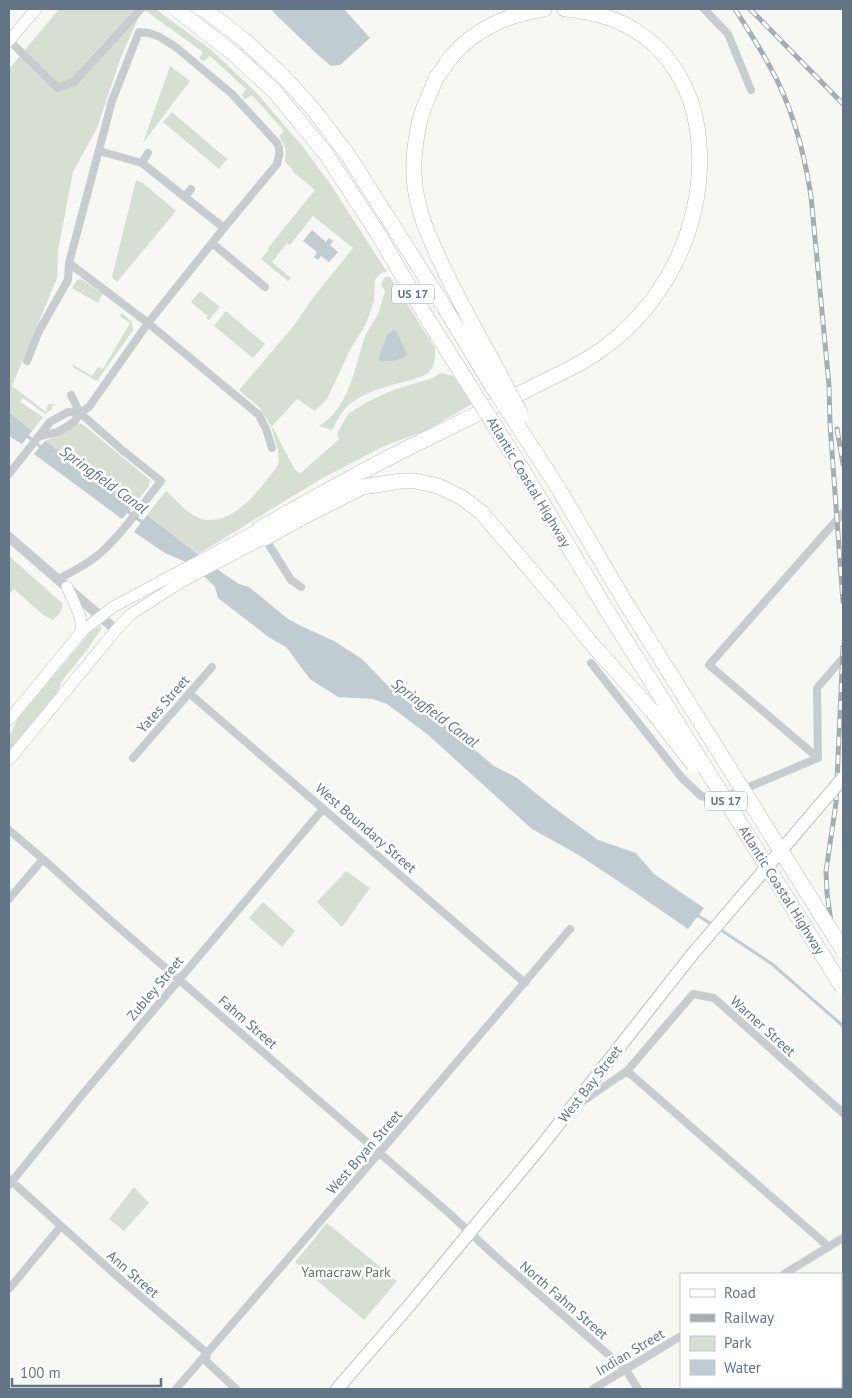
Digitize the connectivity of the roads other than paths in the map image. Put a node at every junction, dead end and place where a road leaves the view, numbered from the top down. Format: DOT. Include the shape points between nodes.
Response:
graph roads {
  1 [pos="36,9"];
  2 [pos="141,9"];
  3 [pos="176,9"];
  4 [pos="204,9"];
  5 [pos="544,9"];
  6 [pos="565,9"];
  7 [pos="704,9"];
  8 [pos="9,41"];
  9 [pos="751,90"];
  10 [pos="99,151"];
  11 [pos="148,154"];
  12 [pos="142,163"];
  13 [pos="191,189"];
  14 [pos="185,197"];
  15 [pos="224,228"];
  16 [pos="212,243"];
  17 [pos="69,263"];
  18 [pos="265,287"];
  19 [pos="148,322"];
  20 [pos="27,361"];
  21 [pos="71,395"];
  22 [pos="80,413"];
  23 [pos="40,436"];
  24 [pos="272,448"];
  25 [pos="9,474"];
  26 [pos="557,486"];
  27 [pos="843,513"];
  28 [pos="262,533"];
  29 [pos="9,537"];
  30 [pos="247,541"];
  31 [pos="63,583"];
  32 [pos="301,587"];
  33 [pos="101,616"];
  34 [pos="116,630"];
  35 [pos="82,631"];
  36 [pos="843,658"];
  37 [pos="591,663"];
  38 [pos="212,666"];
  39 [pos="189,693"];
  40 [pos="9,720"];
  41 [pos="134,758"];
  42 [pos="818,758"];
  43 [pos="9,760"];
  44 [pos="843,778"];
  45 [pos="323,809"];
  46 [pos="732,811"];
  47 [pos="9,830"];
  48 [pos="43,858"];
  49 [pos="9,899"];
  50 [pos="570,929"];
  51 [pos="843,950"];
  52 [pos="179,979"];
  53 [pos="525,983"];
  54 [pos="843,988"];
  55 [pos="627,1070"];
  56 [pos="569,1110"];
  57 [pos="843,1113"];
  58 [pos="379,1153"];
  59 [pos="10,1182"];
  60 [pos="61,1226"];
  61 [pos="470,1232"];
  62 [pos="843,1238"];
  63 [pos="829,1247"];
  64 [pos="786,1273"];
  65 [pos="9,1289"];
  66 [pos="680,1337"];
  67 [pos="206,1353"];
  68 [pos="626,1370"];
  69 [pos="176,1389"];
  70 [pos="236,1389"];
  71 [pos="336,1389"];
  72 [pos="593,1389"];
  73 [pos="638,1389"];
  1 -- 8 [label="main road"];
  2 -- 8 [label="street" via="74,82 57,88"];
  3 -- 46 [label="highway, Atlantic Coastal Highway / US 17, bridge" via="235,55 275,92 326,154 380,236 608,614"];
  4 -- 26 [label="highway, Atlantic Coastal Highway / US 17, bridge" via="285,78 348,155"];
  5 -- 26 [label="highway, bridge" via="525,12 487,27 453,56 436,78 422,112 414,174 417,205 427,232"];
  6 -- 28 [label="highway" via="599,14 640,33 674,66 686,90 697,125 699,172 690,226 668,276 644,311 597,353 329,489"];
  7 -- 9 [label="street" via="728,34"];
  10 -- 12 [label="street"];
  10 -- 15 [label="street" via="112,101 139,32 160,37 232,94 277,143 280,154 277,164"];
  10 -- 17 [label="street"];
  11 -- 12 [label="street"];
  12 -- 14 [label="street"];
  13 -- 14 [label="street"];
  14 -- 15 [label="street"];
  15 -- 16 [label="street"];
  16 -- 18 [label="street"];
  16 -- 19 [label="street"];
  17 -- 19 [label="street"];
  17 -- 20 [label="street" via="68,280"];
  19 -- 22 [label="street" via="89,407"];
  19 -- 24 [label="street" via="259,415"];
  21 -- 22 [label="street"];
  22 -- 23 [label="street" via="74,422 58,432"];
  22 -- 23 [label="street" via="68,412 50,422"];
  22 -- 31 [label="street" via="161,480 107,547"];
  23 -- 25 [label="street"];
  26 -- 51 [label="highway, Atlantic Coastal Highway / US 17, bridge" via="624,600"];
  27 -- 42 [label="street" via="709,665"];
  28 -- 30 [label="main road"];
  28 -- 32 [label="street" via="291,580"];
  28 -- 46 [label="highway, bridge" via="305,516 362,487 415,482 438,486 460,497 480,512 652,711"];
  29 -- 31 [label="street"];
  30 -- 33 [label="main road" via="171,575"];
  30 -- 34 [label="main road" via="130,615"];
  31 -- 33 [label="street"];
  31 -- 35 [label="main road" via="80,616"];
  33 -- 34 [label="street"];
  33 -- 35 [label="main road"];
  34 -- 43 [label="main road"];
  35 -- 40 [label="main road"];
  36 -- 42 [label="street" via="817,688"];
  37 -- 42 [label="street" via="682,778 701,796 718,800"];
  38 -- 39 [label="street, Yates Street"];
  39 -- 41 [label="street, Yates Street"];
  39 -- 45 [label="street, West Boundary Street"];
  44 -- 56 [label="main road, West Bay Street, bridge" via="691,956"];
  45 -- 52 [label="street, Zubley Street"];
  45 -- 53 [label="street, West Boundary Street"];
  46 -- 54 [label="highway, Atlantic Coastal Highway / US 17, bridge"];
  47 -- 48 [label="street, Fahm Street"];
  48 -- 49 [label="street"];
  48 -- 52 [label="street, Fahm Street"];
  50 -- 53 [label="street, West Bryan Street"];
  52 -- 58 [label="street, Fahm Street"];
  52 -- 59 [label="street, Zubley Street"];
  53 -- 58 [label="street, West Bryan Street"];
  55 -- 56 [label="street"];
  55 -- 57 [label="street, Warner Street" via="693,994 714,998"];
  55 -- 63 [label="street"];
  56 -- 61 [label="main road, West Bay Street"];
  58 -- 61 [label="street, Fahm Street"];
  58 -- 67 [label="street, West Bryan Street"];
  59 -- 60 [label="street, Ann Street"];
  60 -- 65 [label="street"];
  60 -- 67 [label="street, Ann Street"];
  61 -- 68 [label="street, North Fahm Street"];
  61 -- 71 [label="main road, West Bay Street"];
  62 -- 63 [label="street"];
  63 -- 64 [label="street"];
  66 -- 68 [label="street, Indian Street"];
  67 -- 69 [label="street, West Bryan Street"];
  67 -- 70 [label="street, Ann Street" via="206,1361"];
  68 -- 72 [label="street, Indian Street"];
  68 -- 73 [label="street, North Fahm Street"];
}
